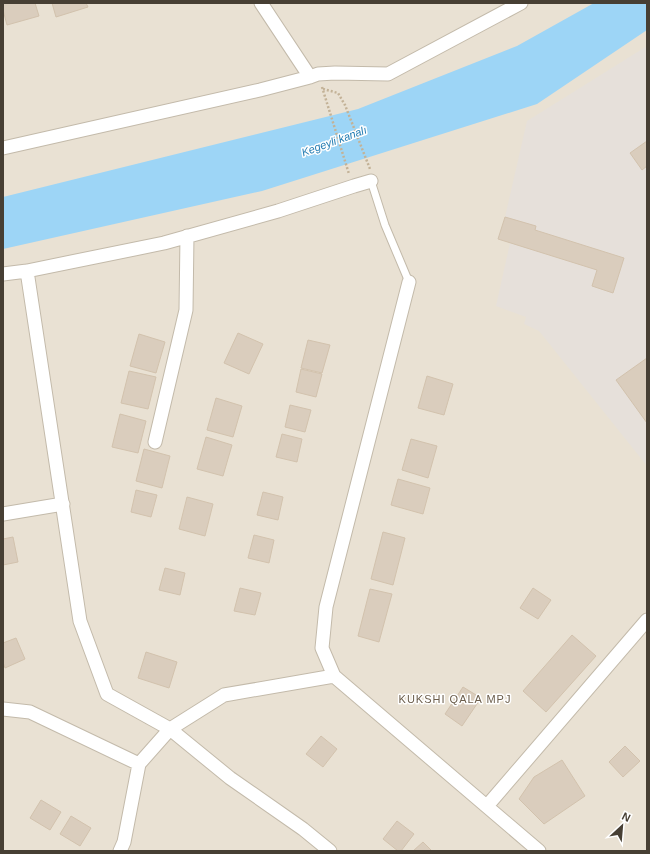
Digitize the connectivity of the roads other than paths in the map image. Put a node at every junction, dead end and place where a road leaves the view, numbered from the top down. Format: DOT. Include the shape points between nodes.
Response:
graph roads {
  1 [pos="261,3"];
  2 [pos="521,3"];
  3 [pos="314,76"];
  4 [pos="3,148"];
  5 [pos="371,175"];
  6 [pos="187,236"];
  7 [pos="27,271"];
  8 [pos="3,274"];
  9 [pos="409,282"];
  10 [pos="155,442"];
  11 [pos="63,504"];
  12 [pos="3,514"];
  13 [pos="647,620"];
  14 [pos="334,676"];
  15 [pos="3,709"];
  16 [pos="170,729"];
  17 [pos="139,764"];
  18 [pos="487,806"];
  19 [pos="120,851"];
  20 [pos="330,851"];
  21 [pos="539,851"];
  1 -- 3 [label="street"];
  2 -- 3 [label="street" via="388,74 335,73"];
  3 -- 4 [label="street"];
  5 -- 6 [label="street" via="354,186 278,211"];
  5 -- 9 [label="lane" via="385,225"];
  6 -- 7 [label="street"];
  6 -- 10 [label="street" via="186,310"];
  7 -- 8 [label="street"];
  7 -- 11 [label="street"];
  9 -- 14 [label="street" via="326,607 322,648"];
  11 -- 12 [label="street"];
  11 -- 16 [label="street" via="80,621 107,694"];
  13 -- 18 [label="street"];
  14 -- 16 [label="street" via="224,694"];
  14 -- 18 [label="street"];
  15 -- 17 [label="street" via="30,712"];
  16 -- 17 [label="street"];
  16 -- 20 [label="street" via="230,778 304,829"];
  17 -- 19 [label="street"];
  18 -- 21 [label="street"];
}
